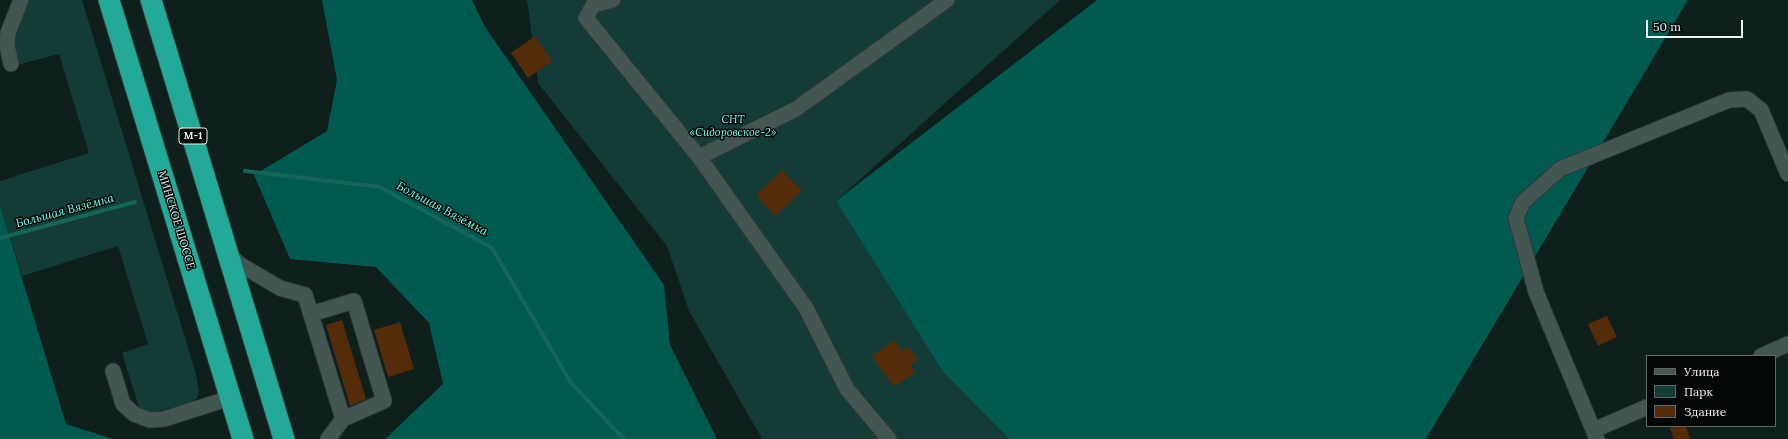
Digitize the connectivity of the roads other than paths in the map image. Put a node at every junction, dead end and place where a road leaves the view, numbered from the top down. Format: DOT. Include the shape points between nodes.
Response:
graph roads {
  1 [pos="21,0"];
  2 [pos="109,0"];
  3 [pos="151,0"];
  4 [pos="613,0"];
  5 [pos="947,0"];
  6 [pos="11,64"];
  7 [pos="699,157"];
  8 [pos="1788,174"];
  9 [pos="228,253"];
  10 [pos="311,314"];
  11 [pos="1788,344"];
  12 [pos="1763,355"];
  13 [pos="113,371"];
  14 [pos="272,399"];
  15 [pos="231,403"];
  16 [pos="1646,408"];
  17 [pos="342,419"];
  18 [pos="1596,435"];
  19 [pos="237,439"];
  20 [pos="243,439"];
  21 [pos="284,439"];
  22 [pos="291,439"];
  23 [pos="328,439"];
  24 [pos="888,439"];
  1 -- 6 [label="street" via="8,33 7,45"];
  2 -- 15 [label="highway, МИНСКОЕ ШОССЕ"];
  3 -- 9 [label="highway, М-1"];
  4 -- 7 [label="street" via="593,5 586,18"];
  5 -- 7 [label="street" via="796,109"];
  7 -- 24 [label="street" via="806,308 847,389"];
  8 -- 18 [label="street" via="1761,110 1747,99 1729,100 1560,169 1523,202 1516,218 1536,292"];
  9 -- 10 [label="street" via="239,264 280,288 304,295"];
  9 -- 14 [label="highway, М-1"];
  10 -- 17 [label="street"];
  10 -- 17 [label="street" via="354,301 384,401"];
  11 -- 12 [label="street"];
  13 -- 15 [label="street" via="126,407 134,414 150,420"];
  14 -- 21 [label="highway, М-1"];
  14 -- 22 [label="highway"];
  15 -- 19 [label="highway"];
  15 -- 20 [label="highway, МИНСКОЕ ШОССЕ"];
  16 -- 18 [label="street"];
  17 -- 23 [label="street"];
}
